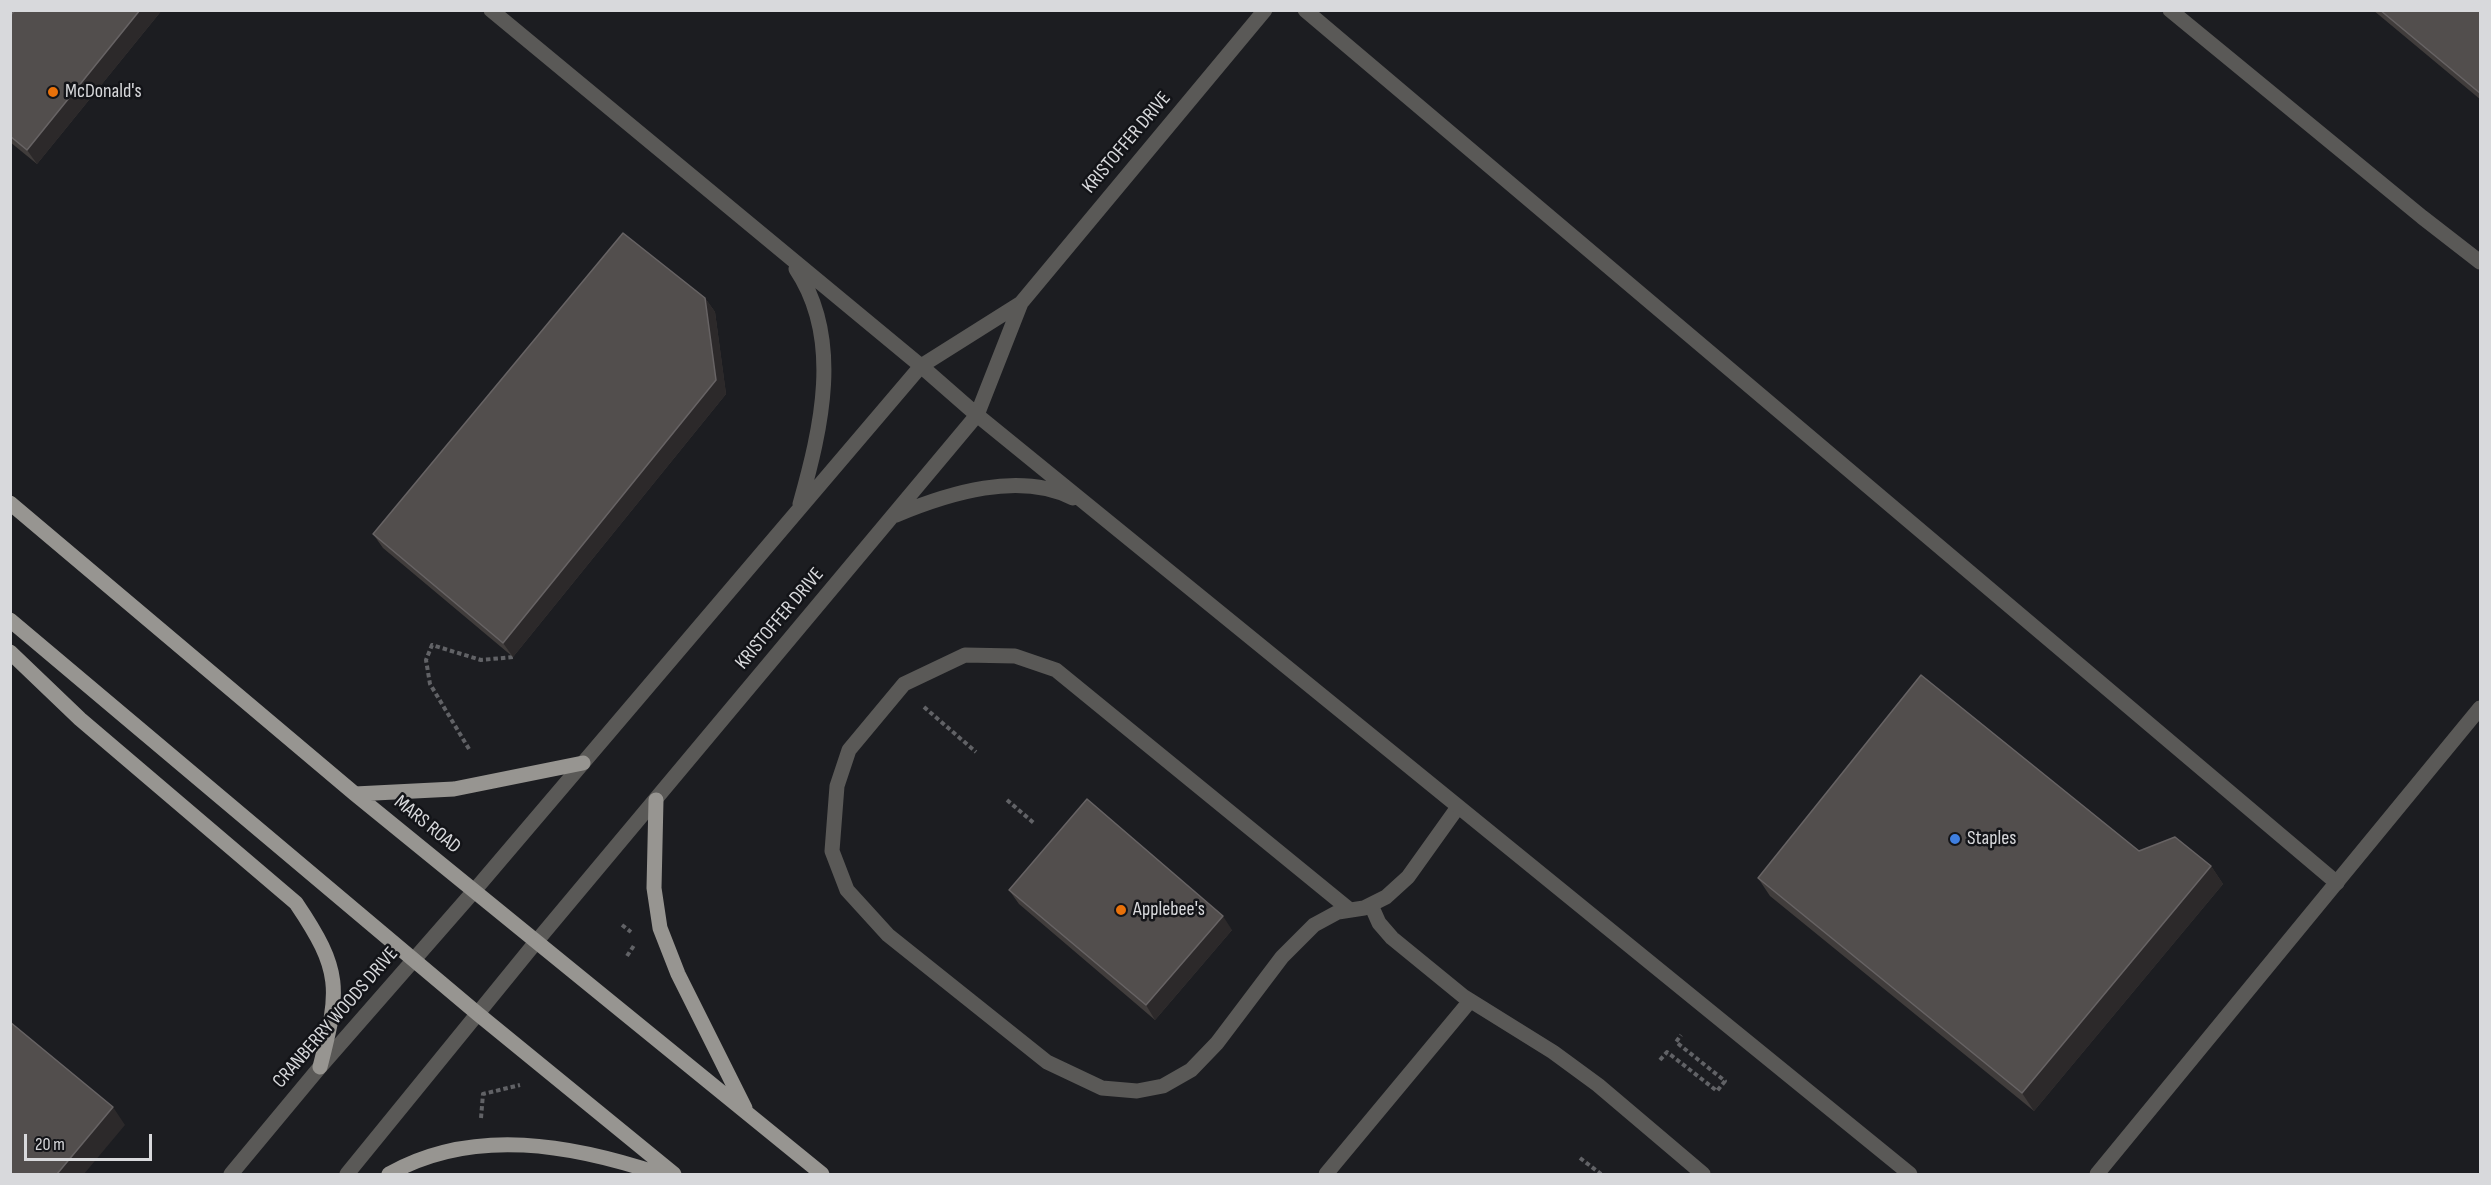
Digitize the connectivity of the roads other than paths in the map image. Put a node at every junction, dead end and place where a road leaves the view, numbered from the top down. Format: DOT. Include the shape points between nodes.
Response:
graph roads {
  1 [pos="491,10"];
  2 [pos="1264,10"];
  3 [pos="1305,10"];
  4 [pos="2170,10"];
  5 [pos="786,255"];
  6 [pos="2481,262"];
  7 [pos="1021,303"];
  8 [pos="921,366"];
  9 [pos="977,415"];
  10 [pos="10,503"];
  11 [pos="1088,506"];
  12 [pos="797,511"];
  13 [pos="893,516"];
  14 [pos="10,620"];
  15 [pos="10,652"];
  16 [pos="2481,708"];
  17 [pos="582,763"];
  18 [pos="355,794"];
  19 [pos="656,800"];
  20 [pos="1458,807"];
  21 [pos="2337,883"];
  22 [pos="474,891"];
  23 [pos="1371,904"];
  24 [pos="1350,910"];
  25 [pos="536,942"];
  26 [pos="414,960"];
  27 [pos="1470,1001"];
  28 [pos="478,1014"];
  29 [pos="320,1067"];
  30 [pos="747,1113"];
  31 [pos="231,1174"];
  32 [pos="346,1174"];
  33 [pos="389,1174"];
  34 [pos="660,1174"];
  35 [pos="674,1174"];
  36 [pos="822,1174"];
  37 [pos="1326,1174"];
  38 [pos="1703,1174"];
  39 [pos="1910,1174"];
  40 [pos="2097,1174"];
  1 -- 5 [label="street"];
  2 -- 7 [label="street, KRISTOFFER DRIVE"];
  3 -- 21 [label="street"];
  4 -- 6 [label="street"];
  5 -- 8 [label="street"];
  5 -- 12 [label="street" via="808,287 819,321 825,361 818,424"];
  7 -- 8 [label="street, KRISTOFFER DRIVE"];
  7 -- 9 [label="street, KRISTOFFER DRIVE"];
  8 -- 9 [label="street"];
  8 -- 12 [label="street, KRISTOFFER DRIVE"];
  9 -- 11 [label="street"];
  9 -- 13 [label="street, KRISTOFFER DRIVE"];
  10 -- 18 [label="main road, MARS ROAD"];
  11 -- 13 [label="street" via="1046,490 999,487 951,496"];
  11 -- 20 [label="street"];
  12 -- 17 [label="street, KRISTOFFER DRIVE"];
  13 -- 19 [label="street, KRISTOFFER DRIVE"];
  14 -- 26 [label="main road"];
  15 -- 29 [label="main road" via="80,719 296,903 319,936 335,993 333,1018"];
  16 -- 21 [label="street"];
  17 -- 18 [label="main road" via="454,789"];
  17 -- 22 [label="street, KRISTOFFER DRIVE"];
  18 -- 22 [label="main road, MARS ROAD"];
  19 -- 25 [label="street, KRISTOFFER DRIVE"];
  19 -- 30 [label="main road" via="654,888 660,928 678,974"];
  20 -- 23 [label="street" via="1408,877 1386,897"];
  20 -- 39 [label="street"];
  21 -- 40 [label="street"];
  22 -- 25 [label="main road, MARS ROAD"];
  22 -- 26 [label="street, CRANBERRY WOODS DRIVE"];
  23 -- 24 [label="street"];
  23 -- 27 [label="street" via="1379,923 1392,938"];
  24 -- 24 [label="street" via="1314,925 1282,957 1217,1043 1191,1070 1163,1086 1137,1091 1102,1088 1047,1062 888,935 847,890 832,851 837,786 849,750 904,684 965,656 1015,656 1056,670"];
  25 -- 28 [label="street"];
  25 -- 30 [label="main road, MARS ROAD"];
  26 -- 28 [label="main road"];
  26 -- 29 [label="street, CRANBERRY WOODS DRIVE"];
  27 -- 37 [label="street"];
  27 -- 38 [label="street" via="1598,1084"];
  28 -- 32 [label="street"];
  28 -- 35 [label="main road"];
  29 -- 31 [label="street, CRANBERRY WOODS DRIVE"];
  30 -- 36 [label="main road, MARS ROAD"];
  33 -- 34 [label="main road" via="435,1155 522,1144 566,1148"];
}
